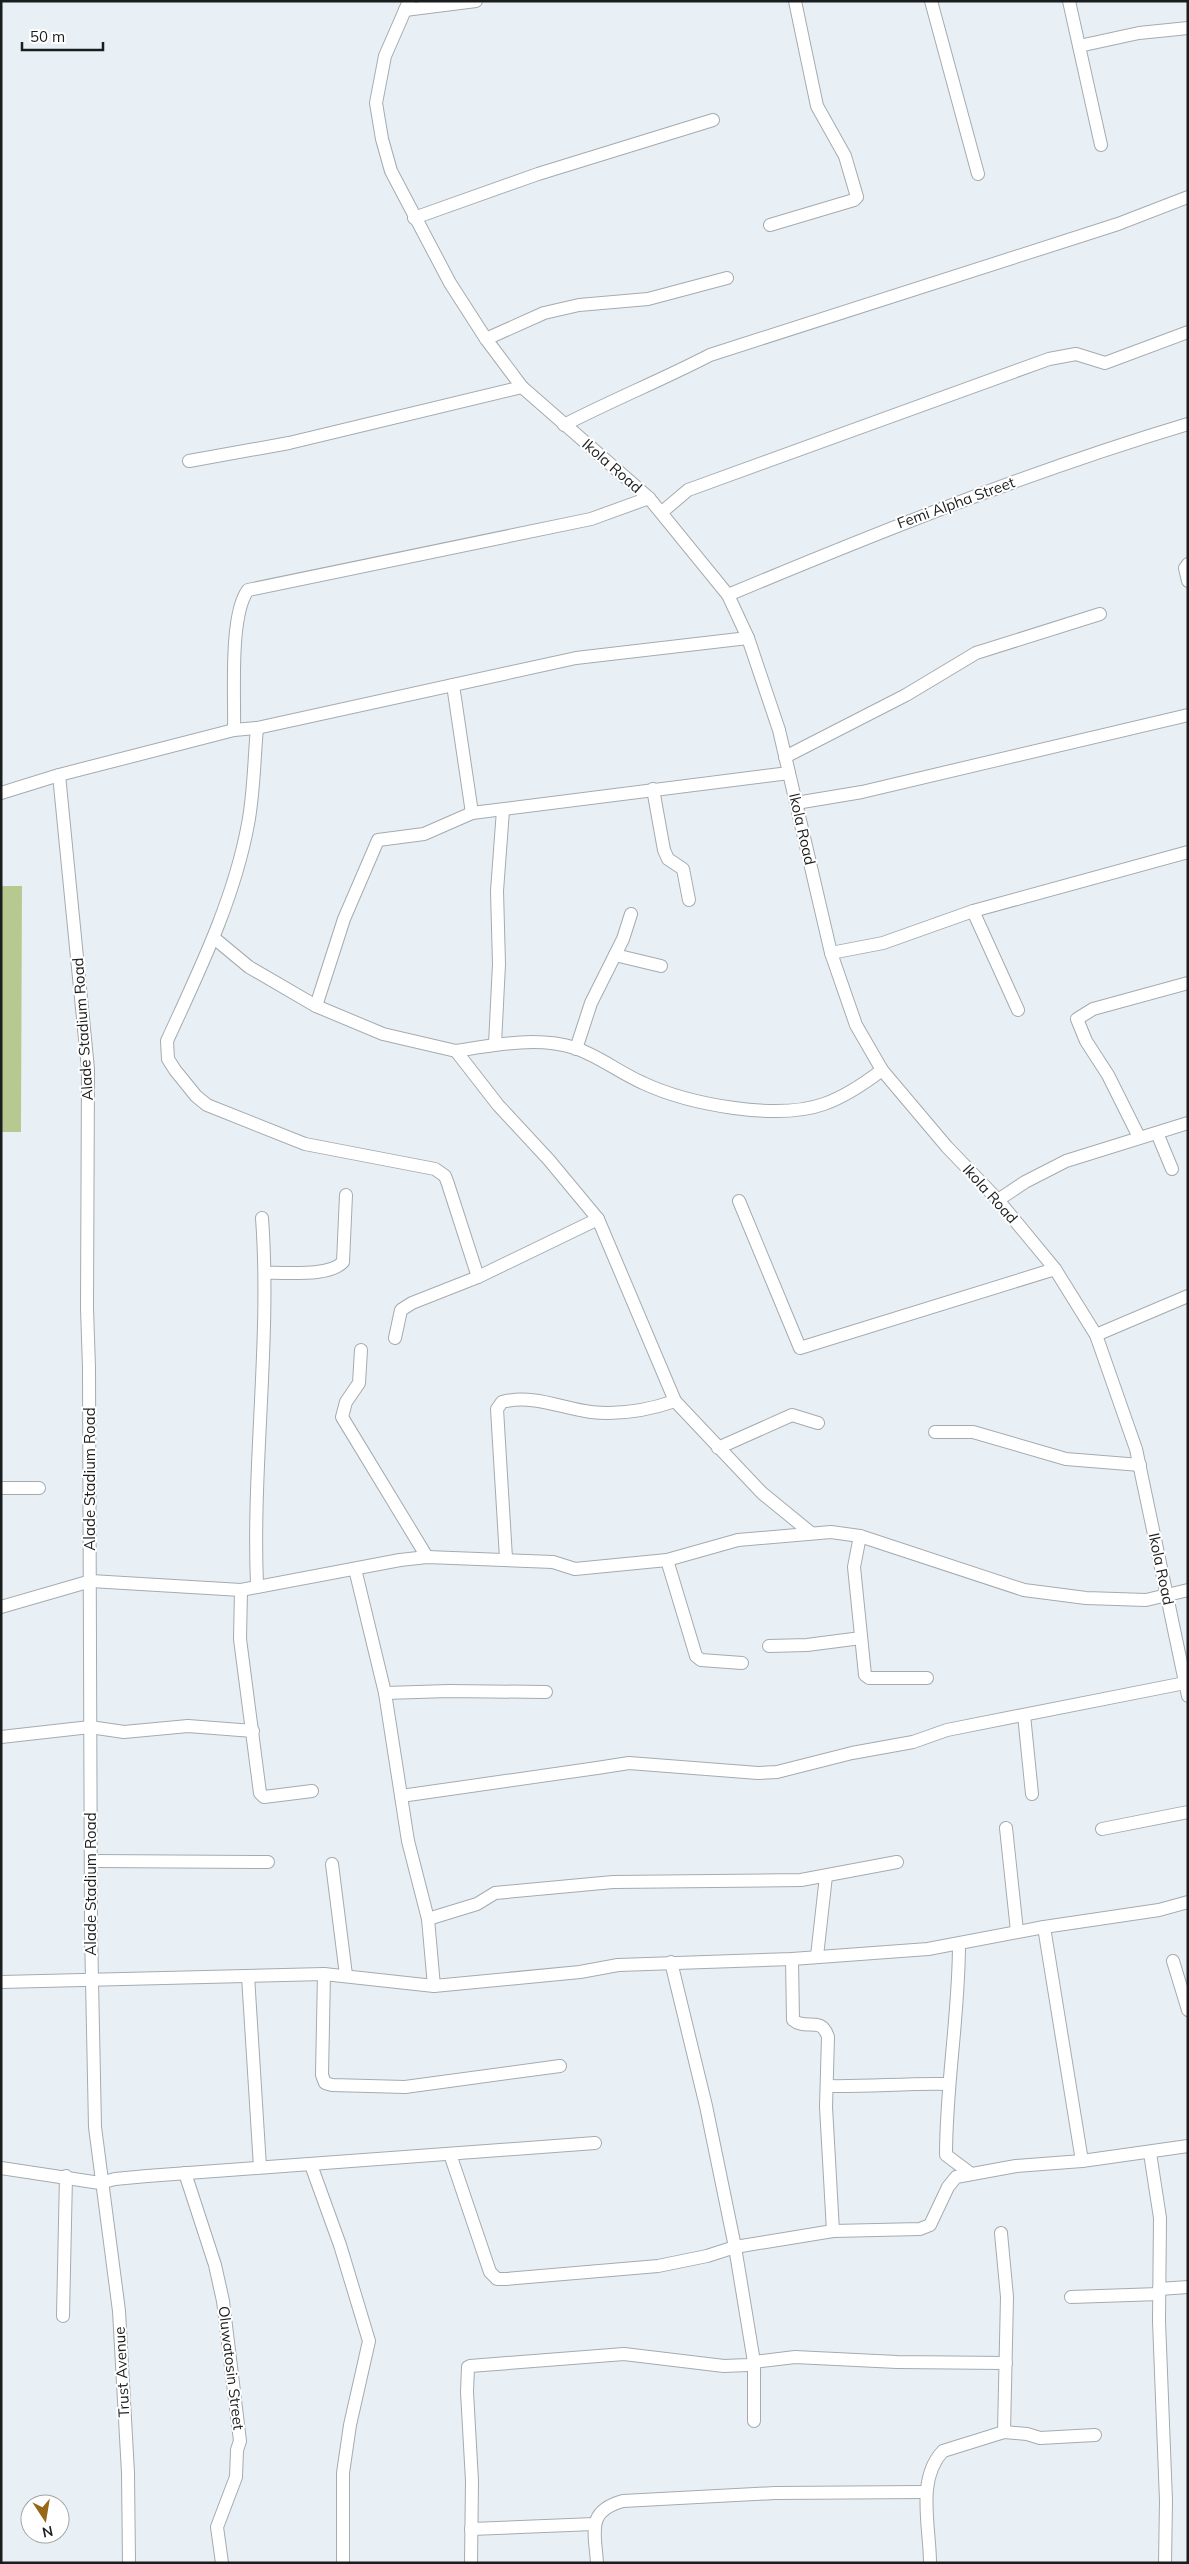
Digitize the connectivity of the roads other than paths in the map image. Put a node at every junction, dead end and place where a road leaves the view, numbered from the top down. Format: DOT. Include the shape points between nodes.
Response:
graph roads {
  1 [pos="476,1"];
  2 [pos="795,1"];
  3 [pos="931,1"];
  4 [pos="1069,1"];
  5 [pos="407,6"];
  6 [pos="1188,28"];
  7 [pos="1079,46"];
  8 [pos="713,120"];
  9 [pos="1101,145"];
  10 [pos="978,174"];
  11 [pos="1188,197"];
  12 [pos="414,218"];
  13 [pos="770,225"];
  14 [pos="727,278"];
  15 [pos="1188,332"];
  16 [pos="486,339"];
  17 [pos="522,387"];
  18 [pos="1188,424"];
  19 [pos="564,425"];
  20 [pos="189,461"];
  21 [pos="649,498"];
  22 [pos="662,512"];
  23 [pos="1188,564"];
  24 [pos="1188,581"];
  25 [pos="728,595"];
  26 [pos="1100,614"];
  27 [pos="748,638"];
  28 [pos="453,685"];
  29 [pos="1188,715"];
  30 [pos="257,728"];
  31 [pos="234,730"];
  32 [pos="785,756"];
  33 [pos="789,773"];
  34 [pos="59,775"];
  35 [pos="653,789"];
  36 [pos="1,793"];
  37 [pos="796,803"];
  38 [pos="502,810"];
  39 [pos="472,813"];
  40 [pos="1188,852"];
  41 [pos="689,900"];
  42 [pos="972,911"];
  43 [pos="631,914"];
  44 [pos="214,938"];
  45 [pos="831,953"];
  46 [pos="615,955"];
  47 [pos="661,966"];
  48 [pos="1188,983"];
  49 [pos="316,1006"];
  50 [pos="1018,1010"];
  51 [pos="495,1044"];
  52 [pos="576,1048"];
  53 [pos="456,1051"];
  54 [pos="882,1070"];
  55 [pos="1188,1123"];
  56 [pos="1157,1133"];
  57 [pos="1139,1137"];
  58 [pos="1172,1169"];
  59 [pos="346,1195"];
  60 [pos="998,1200"];
  61 [pos="739,1201"];
  62 [pos="262,1218"];
  63 [pos="598,1219"];
  64 [pos="1055,1269"];
  65 [pos="266,1273"];
  66 [pos="478,1277"];
  67 [pos="1188,1296"];
  68 [pos="1096,1335"];
  69 [pos="395,1338"];
  70 [pos="361,1350"];
  71 [pos="676,1401"];
  72 [pos="818,1423"];
  73 [pos="935,1432"];
  74 [pos="718,1448"];
  75 [pos="1140,1465"];
  76 [pos="1,1488"];
  77 [pos="39,1488"];
  78 [pos="810,1533"];
  79 [pos="860,1536"];
  80 [pos="427,1557"];
  81 [pos="506,1558"];
  82 [pos="667,1560"];
  83 [pos="355,1569"];
  84 [pos="91,1581"];
  85 [pos="258,1585"];
  86 [pos="241,1590"];
  87 [pos="1188,1590"];
  88 [pos="1166,1594"];
  89 [pos="1,1607"];
  90 [pos="861,1638"];
  91 [pos="770,1646"];
  92 [pos="742,1662"];
  93 [pos="927,1678"];
  94 [pos="1185,1683"];
  95 [pos="546,1692"];
  96 [pos="385,1693"];
  97 [pos="1188,1696"];
  98 [pos="1024,1715"];
  99 [pos="90,1727"];
  100 [pos="252,1731"];
  101 [pos="1,1737"];
  102 [pos="312,1791"];
  103 [pos="1032,1794"];
  104 [pos="401,1796"];
  105 [pos="1188,1812"];
  106 [pos="1006,1828"];
  107 [pos="1102,1829"];
  108 [pos="91,1861"];
  109 [pos="268,1862"];
  110 [pos="897,1862"];
  111 [pos="332,1864"];
  112 [pos="826,1876"];
  113 [pos="1188,1902"];
  114 [pos="428,1919"];
  115 [pos="1044,1927"];
  116 [pos="1017,1932"];
  117 [pos="959,1944"];
  118 [pos="817,1956"];
  119 [pos="792,1959"];
  120 [pos="1173,1961"];
  121 [pos="671,1962"];
  122 [pos="324,1974"];
  123 [pos="346,1975"];
  124 [pos="248,1976"];
  125 [pos="92,1979"];
  126 [pos="1,1982"];
  127 [pos="434,1986"];
  128 [pos="1188,2010"];
  129 [pos="560,2066"];
  130 [pos="948,2084"];
  131 [pos="827,2086"];
  132 [pos="595,2144"];
  133 [pos="1188,2146"];
  134 [pos="1150,2153"];
  135 [pos="450,2154"];
  136 [pos="1082,2161"];
  137 [pos="310,2165"];
  138 [pos="260,2167"];
  139 [pos="1,2168"];
  140 [pos="970,2173"];
  141 [pos="185,2174"];
  142 [pos="66,2176"];
  143 [pos="100,2183"];
  144 [pos="833,2231"];
  145 [pos="1001,2233"];
  146 [pos="735,2247"];
  147 [pos="1188,2287"];
  148 [pos="1159,2292"];
  149 [pos="1071,2297"];
  150 [pos="63,2316"];
  151 [pos="754,2362"];
  152 [pos="1006,2363"];
  153 [pos="754,2421"];
  154 [pos="1004,2432"];
  155 [pos="1095,2435"];
  156 [pos="924,2492"];
  157 [pos="594,2524"];
  158 [pos="471,2529"];
  159 [pos="129,2563"];
  160 [pos="222,2563"];
  161 [pos="343,2563"];
  162 [pos="471,2563"];
  163 [pos="597,2563"];
  164 [pos="930,2563"];
  165 [pos="1164,2563"];
  1 -- 5 [label="street"];
  2 -- 13 [label="street" via="817,106 845,156 857,197"];
  3 -- 10 [label="street"];
  4 -- 7 [label="street"];
  5 -- 12 [label="street, Ikola Road" via="385,56 376,103 391,171"];
  6 -- 7 [label="street" via="1139,33"];
  7 -- 9 [label="street"];
  8 -- 12 [label="street" via="538,174"];
  11 -- 19 [label="street" via="1118,224 710,356"];
  12 -- 16 [label="street, Ikola Road"];
  14 -- 16 [label="street" via="648,299 579,305 544,312"];
  15 -- 22 [label="street" via="1104,363 1076,354 1016,370 688,490"];
  16 -- 17 [label="street, Ikola Road"];
  17 -- 19 [label="street, Ikola Road"];
  17 -- 20 [label="street" via="289,443"];
  18 -- 25 [label="street, Femi Alpha Street" via="1098,451 891,527"];
  19 -- 21 [label="street, Ikola Road"];
  21 -- 22 [label="street, Ikola Road"];
  21 -- 31 [label="street" via="591,519 248,590 239,607"];
  22 -- 25 [label="street, Ikola Road"];
  23 -- 24 [label="street" via="1185,568"];
  25 -- 27 [label="street, Ikola Road"];
  26 -- 32 [label="street" via="976,653 906,695"];
  27 -- 28 [label="street" via="576,658"];
  27 -- 32 [label="street, Ikola Road"];
  28 -- 30 [label="street"];
  28 -- 39 [label="street"];
  29 -- 37 [label="street" via="880,787"];
  30 -- 31 [label="street"];
  30 -- 44 [label="street" via="248,823 232,887"];
  31 -- 34 [label="street"];
  32 -- 33 [label="street, Ikola Road"];
  33 -- 35 [label="street"];
  33 -- 37 [label="street, Ikola Road"];
  34 -- 36 [label="street"];
  34 -- 84 [label="street, Alade Stadium Road" via="88,1069"];
  35 -- 38 [label="street"];
  35 -- 41 [label="street" via="664,850 668,859 683,869"];
  37 -- 45 [label="street, Ikola Road"];
  38 -- 39 [label="street"];
  38 -- 51 [label="street" via="497,891 499,964"];
  39 -- 49 [label="street" via="424,834 382,838 375,843 344,919"];
  40 -- 42 [label="street"];
  42 -- 45 [label="street" via="883,943"];
  42 -- 50 [label="street"];
  43 -- 46 [label="street"];
  44 -- 49 [label="street" via="249,967"];
  44 -- 66 [label="street" via="167,1042 168,1058 196,1096 207,1105 305,1144 435,1169 448,1184"];
  45 -- 54 [label="street, Ikola Road" via="856,1025"];
  46 -- 47 [label="street"];
  46 -- 52 [label="street" via="590,1003"];
  48 -- 57 [label="street" via="1093,1009 1077,1019"];
  49 -- 53 [label="street" via="383,1034"];
  51 -- 52 [label="street" via="554,1043"];
  51 -- 53 [label="street"];
  52 -- 54 [label="street" via="671,1095 725,1107 797,1111 833,1100"];
  53 -- 63 [label="street" via="498,1105"];
  54 -- 60 [label="street, Ikola Road" via="947,1147"];
  55 -- 56 [label="street"];
  56 -- 57 [label="street"];
  56 -- 58 [label="street"];
  57 -- 60 [label="street" via="1066,1161"];
  59 -- 65 [label="street" via="343,1262 324,1271"];
  60 -- 64 [label="street, Ikola Road"];
  61 -- 64 [label="street" via="800,1348"];
  62 -- 65 [label="street"];
  63 -- 66 [label="street"];
  63 -- 71 [label="street"];
  64 -- 68 [label="street, Ikola Road"];
  65 -- 85 [label="street" via="255,1536"];
  66 -- 69 [label="street" via="401,1310"];
  67 -- 68 [label="street"];
  68 -- 75 [label="street, Ikola Road"];
  70 -- 80 [label="street" via="359,1383 346,1402 342,1416"];
  71 -- 74 [label="street"];
  71 -- 81 [label="street" via="620,1413 591,1412 545,1401 512,1399 502,1402 497,1409"];
  72 -- 74 [label="street" via="796,1415 788,1416"];
  73 -- 75 [label="street" via="973,1432 1066,1459"];
  74 -- 78 [label="street" via="762,1493"];
  75 -- 88 [label="street, Ikola Road"];
  76 -- 77 [label="street"];
  78 -- 79 [label="street"];
  78 -- 82 [label="street" via="738,1540"];
  79 -- 88 [label="street" via="1024,1590 1086,1598 1146,1600"];
  79 -- 90 [label="street" via="854,1567"];
  80 -- 81 [label="street"];
  80 -- 83 [label="street"];
  81 -- 82 [label="street" via="553,1562 575,1569"];
  82 -- 92 [label="street" via="696,1656 701,1660"];
  83 -- 85 [label="street"];
  83 -- 96 [label="street"];
  84 -- 86 [label="street"];
  84 -- 89 [label="street"];
  84 -- 99 [label="street, Alade Stadium Road"];
  85 -- 86 [label="street"];
  86 -- 100 [label="street" via="240,1638"];
  87 -- 88 [label="street"];
  88 -- 94 [label="street, Ikola Road"];
  90 -- 91 [label="street"];
  90 -- 93 [label="street" via="864,1674 868,1678"];
  94 -- 97 [label="street, Ikola Road"];
  94 -- 98 [label="street"];
  95 -- 96 [label="street" via="449,1690"];
  96 -- 104 [label="street"];
  98 -- 103 [label="street"];
  98 -- 104 [label="street" via="947,1730 912,1742 777,1772 614,1763"];
  99 -- 100 [label="street" via="124,1732 188,1726"];
  99 -- 101 [label="street"];
  99 -- 108 [label="street, Alade Stadium Road"];
  100 -- 102 [label="street" via="261,1795"];
  104 -- 114 [label="street" via="408,1841"];
  105 -- 107 [label="street"];
  106 -- 116 [label="street"];
  108 -- 109 [label="street"];
  108 -- 125 [label="street, Alade Stadium Road"];
  110 -- 112 [label="street"];
  111 -- 123 [label="street"];
  112 -- 114 [label="street" via="767,1882 613,1882 495,1893 477,1904"];
  112 -- 118 [label="street"];
  113 -- 115 [label="street" via="1159,1910"];
  114 -- 127 [label="street"];
  115 -- 116 [label="street"];
  115 -- 136 [label="street"];
  116 -- 117 [label="street"];
  117 -- 118 [label="street"];
  117 -- 130 [label="street" via="956,2019"];
  118 -- 119 [label="street"];
  119 -- 121 [label="street"];
  119 -- 131 [label="street" via="793,2020 820,2025 826,2030"];
  120 -- 128 [label="street"];
  121 -- 127 [label="street"];
  121 -- 146 [label="street" via="706,2106"];
  122 -- 123 [label="street"];
  122 -- 124 [label="street"];
  122 -- 129 [label="street" via="322,2075 325,2083 332,2086 405,2087"];
  123 -- 127 [label="street"];
  124 -- 125 [label="street"];
  124 -- 138 [label="street"];
  125 -- 126 [label="street"];
  125 -- 143 [label="street, Alade Stadium Road" via="95,2127"];
  130 -- 131 [label="street"];
  130 -- 140 [label="street" via="946,2155"];
  131 -- 144 [label="street"];
  132 -- 135 [label="street"];
  133 -- 134 [label="street"];
  134 -- 136 [label="street"];
  134 -- 148 [label="street" via="1160,2218"];
  135 -- 137 [label="street"];
  135 -- 146 [label="street" via="490,2272 497,2279 658,2266"];
  136 -- 140 [label="street"];
  137 -- 138 [label="street"];
  137 -- 161 [label="street" via="340,2246 369,2342 343,2473"];
  138 -- 141 [label="street"];
  139 -- 142 [label="street"];
  140 -- 144 [label="street" via="956,2177 926,2227"];
  141 -- 143 [label="street"];
  141 -- 160 [label="street, Oluwatosin Street" via="224,2301 240,2441 236,2477 217,2527"];
  142 -- 143 [label="street"];
  142 -- 150 [label="street"];
  143 -- 159 [label="street, Trust Avenue" via="119,2311 128,2473"];
  144 -- 146 [label="street"];
  145 -- 152 [label="street" via="1008,2297"];
  146 -- 151 [label="street"];
  147 -- 148 [label="street"];
  148 -- 149 [label="street"];
  148 -- 165 [label="street" via="1166,2501"];
  151 -- 152 [label="street" via="795,2358"];
  151 -- 153 [label="street"];
  151 -- 158 [label="street" via="748,2366 724,2366 624,2354 470,2366 467,2392"];
  152 -- 154 [label="street"];
  154 -- 155 [label="street" via="1040,2438"];
  154 -- 156 [label="street" via="943,2451 936,2458"];
  156 -- 157 [label="street" via="775,2493 623,2501 598,2513"];
  156 -- 164 [label="street" via="930,2532"];
  157 -- 158 [label="street"];
  157 -- 163 [label="street"];
  158 -- 162 [label="street"];
}
